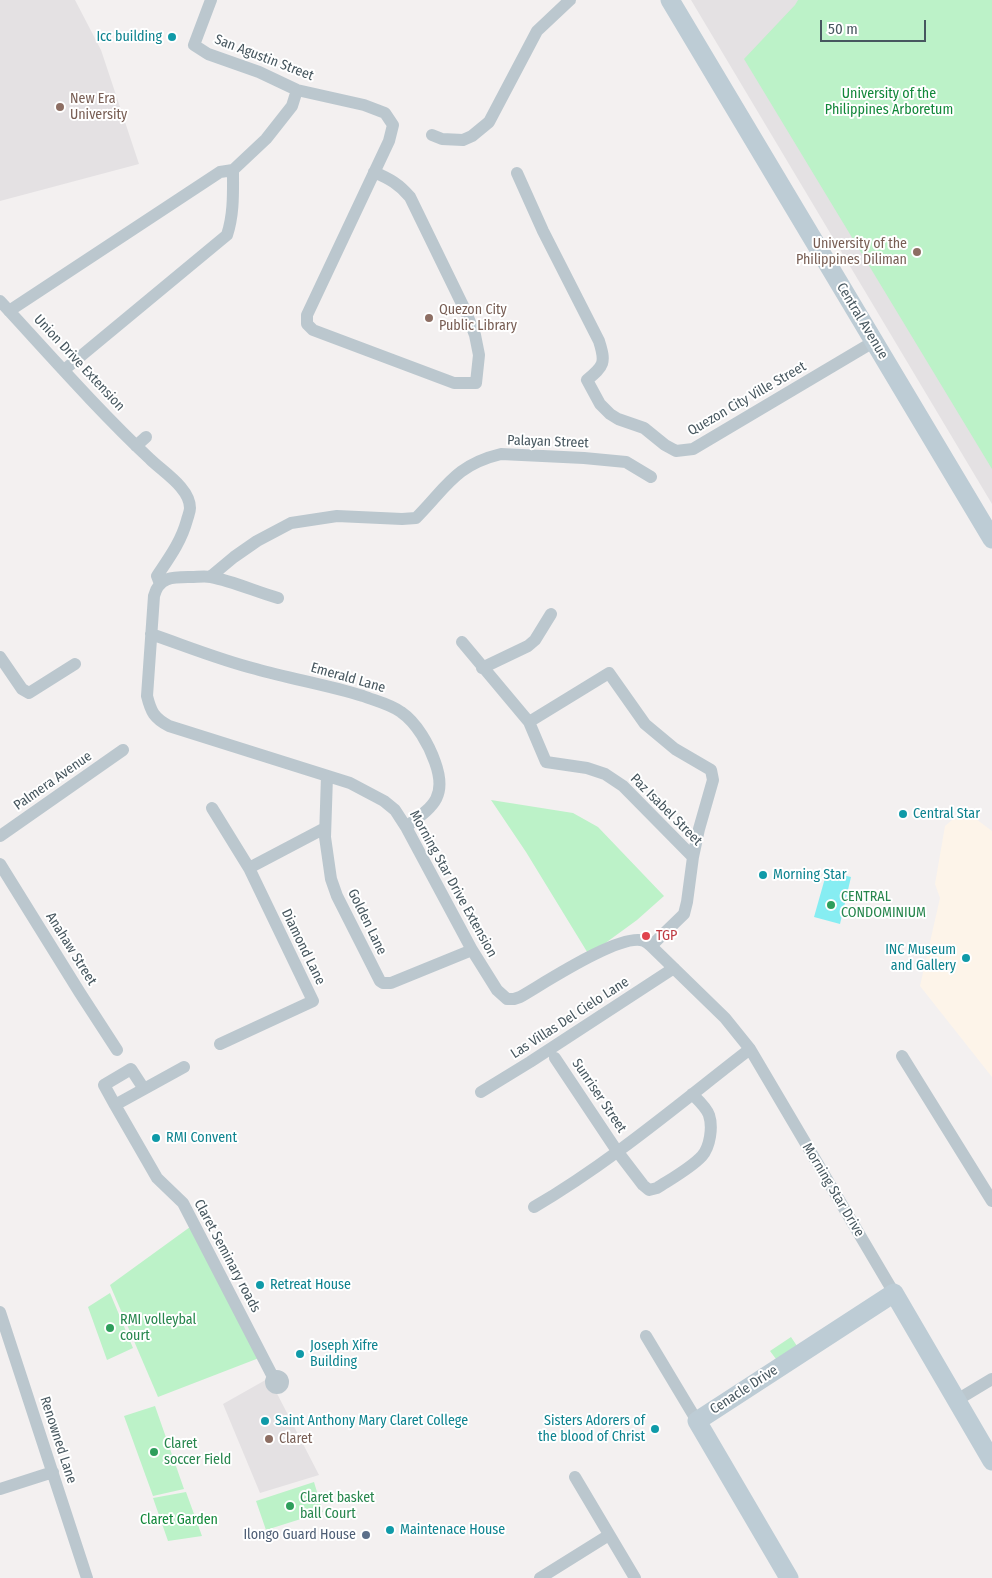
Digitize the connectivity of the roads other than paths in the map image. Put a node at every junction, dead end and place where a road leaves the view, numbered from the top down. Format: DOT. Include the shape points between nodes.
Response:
graph roads {
  1 [pos="211,0"];
  2 [pos="570,0"];
  3 [pos="670,0"];
  4 [pos="297,90"];
  5 [pos="432,135"];
  6 [pos="233,170"];
  7 [pos="374,172"];
  8 [pos="517,173"];
  9 [pos="0,301"];
  10 [pos="9,312"];
  11 [pos="875,341"];
  12 [pos="64,370"];
  13 [pos="146,437"];
  14 [pos="136,446"];
  15 [pos="651,477"];
  16 [pos="992,539"];
  17 [pos="210,577"];
  18 [pos="160,584"];
  19 [pos="278,598"];
  20 [pos="550,614"];
  21 [pos="151,634"];
  22 [pos="462,642"];
  23 [pos="0,657"];
  24 [pos="75,664"];
  25 [pos="482,668"];
  26 [pos="528,722"];
  27 [pos="123,750"];
  28 [pos="326,776"];
  29 [pos="212,808"];
  30 [pos="406,827"];
  31 [pos="324,828"];
  32 [pos="0,836"];
  33 [pos="693,857"];
  34 [pos="0,864"];
  35 [pos="249,868"];
  36 [pos="647,944"];
  37 [pos="472,950"];
  38 [pos="674,968"];
  39 [pos="220,1044"];
  40 [pos="750,1049"];
  41 [pos="117,1050"];
  42 [pos="902,1056"];
  43 [pos="555,1058"];
  44 [pos="184,1067"];
  45 [pos="144,1089"];
  46 [pos="481,1092"];
  47 [pos="692,1094"];
  48 [pos="115,1104"];
  49 [pos="617,1151"];
  50 [pos="992,1201"];
  51 [pos="534,1207"];
  52 [pos="894,1293"];
  53 [pos="0,1312"];
  54 [pos="646,1336"];
  55 [pos="273,1377"];
  56 [pos="992,1378"];
  57 [pos="957,1400"];
  58 [pos="697,1421"];
  59 [pos="992,1461"];
  60 [pos="53,1472"];
  61 [pos="575,1477"];
  62 [pos="0,1489"];
  63 [pos="609,1535"];
  64 [pos="87,1578"];
  65 [pos="540,1578"];
  66 [pos="635,1578"];
  67 [pos="789,1578"];
  1 -- 4 [label="street, San Agustin Street" via="194,45 208,54"];
  2 -- 5 [label="street" via="537,31 489,122 463,140"];
  3 -- 11 [label="main road, Central Avenue"];
  4 -- 6 [label="street" via="292,106 266,139"];
  4 -- 7 [label="street, San Agustin Street" via="385,113 394,125"];
  6 -- 10 [label="street" via="220,172"];
  6 -- 12 [label="street" via="232,206 226,235"];
  7 -- 7 [label="street" via="307,315 307,324 313,330 438,377 476,383 479,355 466,312 410,197 391,179"];
  8 -- 11 [label="street, Quezon City Ville Street" via="599,341 603,355 601,369 587,380 600,404 618,419 644,428 676,451 693,449"];
  9 -- 10 [label="street, Union Drive Extension"];
  10 -- 12 [label="street, Union Drive Extension"];
  11 -- 16 [label="main road, Central Avenue"];
  12 -- 14 [label="street, Union Drive Extension"];
  13 -- 14 [label="street"];
  14 -- 18 [label="street, Union Drive Extension" via="177,483 190,508 179,542 157,576"];
  15 -- 17 [label="street, Palayan Street" via="626,462 501,454 474,463 456,475 416,518 337,516 291,523 257,541"];
  17 -- 18 [label="street" via="176,577"];
  17 -- 19 [label="street"];
  18 -- 21 [label="street, Morning Star Drive Extension" via="154,596"];
  20 -- 25 [label="street" via="528,646"];
  21 -- 28 [label="street, Morning Star Drive Extension" via="147,696 150,710 158,720"];
  21 -- 30 [label="street, Emerald Lane" via="255,669 338,688 387,704 403,713 424,739 440,775 440,789 433,804"];
  22 -- 25 [label="street, Paz Isabel Street"];
  23 -- 24 [label="street" via="22,689 29,693"];
  25 -- 26 [label="street, Paz Isabel Street"];
  26 -- 33 [label="street, Paz Isabel Street" via="546,762 605,774 623,786"];
  26 -- 33 [label="street" via="609,673 645,724 713,773"];
  27 -- 32 [label="street, Palmera Avenue"];
  28 -- 30 [label="street, Morning Star Drive Extension" via="350,783 384,801 395,810"];
  28 -- 31 [label="street, Golden Lane"];
  29 -- 35 [label="street, Diamond Lane"];
  30 -- 37 [label="street, Morning Star Drive Extension"];
  31 -- 35 [label="street"];
  31 -- 37 [label="street, Golden Lane" via="331,879 337,896 380,980 391,983"];
  33 -- 36 [label="street, Paz Isabel Street" via="684,914"];
  34 -- 41 [label="street, Anahaw Street"];
  35 -- 39 [label="street, Diamond Lane" via="312,1001"];
  36 -- 37 [label="street, Morning Star Drive Extension" via="635,940 609,948 514,999 507,999 497,990"];
  36 -- 38 [label="street, Morning Star Drive"];
  38 -- 40 [label="street, Morning Star Drive" via="725,1018"];
  38 -- 46 [label="street, Las Villas Del Cielo Lane"];
  40 -- 47 [label="street, Sunriser Street"];
  40 -- 52 [label="street, Morning Star Drive"];
  42 -- 50 [label="street"];
  43 -- 49 [label="street, Sunriser Street"];
  44 -- 45 [label="street"];
  45 -- 48 [label="street"];
  45 -- 48 [label="street, Claret Seminary roads" via="131,1069 104,1085"];
  47 -- 49 [label="street, Sunriser Street"];
  47 -- 49 [label="street, Sunriser Street" via="709,1115 709,1142 703,1156 650,1190"];
  48 -- 55 [label="street, Claret Seminary roads" via="157,1178 183,1203"];
  49 -- 51 [label="street, Sunriser Street"];
  52 -- 57 [label="main road, Morning Star Drive"];
  52 -- 58 [label="main road, Cenacle Drive"];
  53 -- 60 [label="street, Renowned Lane"];
  54 -- 58 [label="street"];
  56 -- 57 [label="street"];
  57 -- 59 [label="main road, Morning Star Drive"];
  58 -- 67 [label="main road, Cenacle Drive"];
  60 -- 62 [label="street"];
  60 -- 64 [label="street, Renowned Lane"];
  61 -- 63 [label="street"];
  63 -- 65 [label="street"];
  63 -- 66 [label="street"];
}
